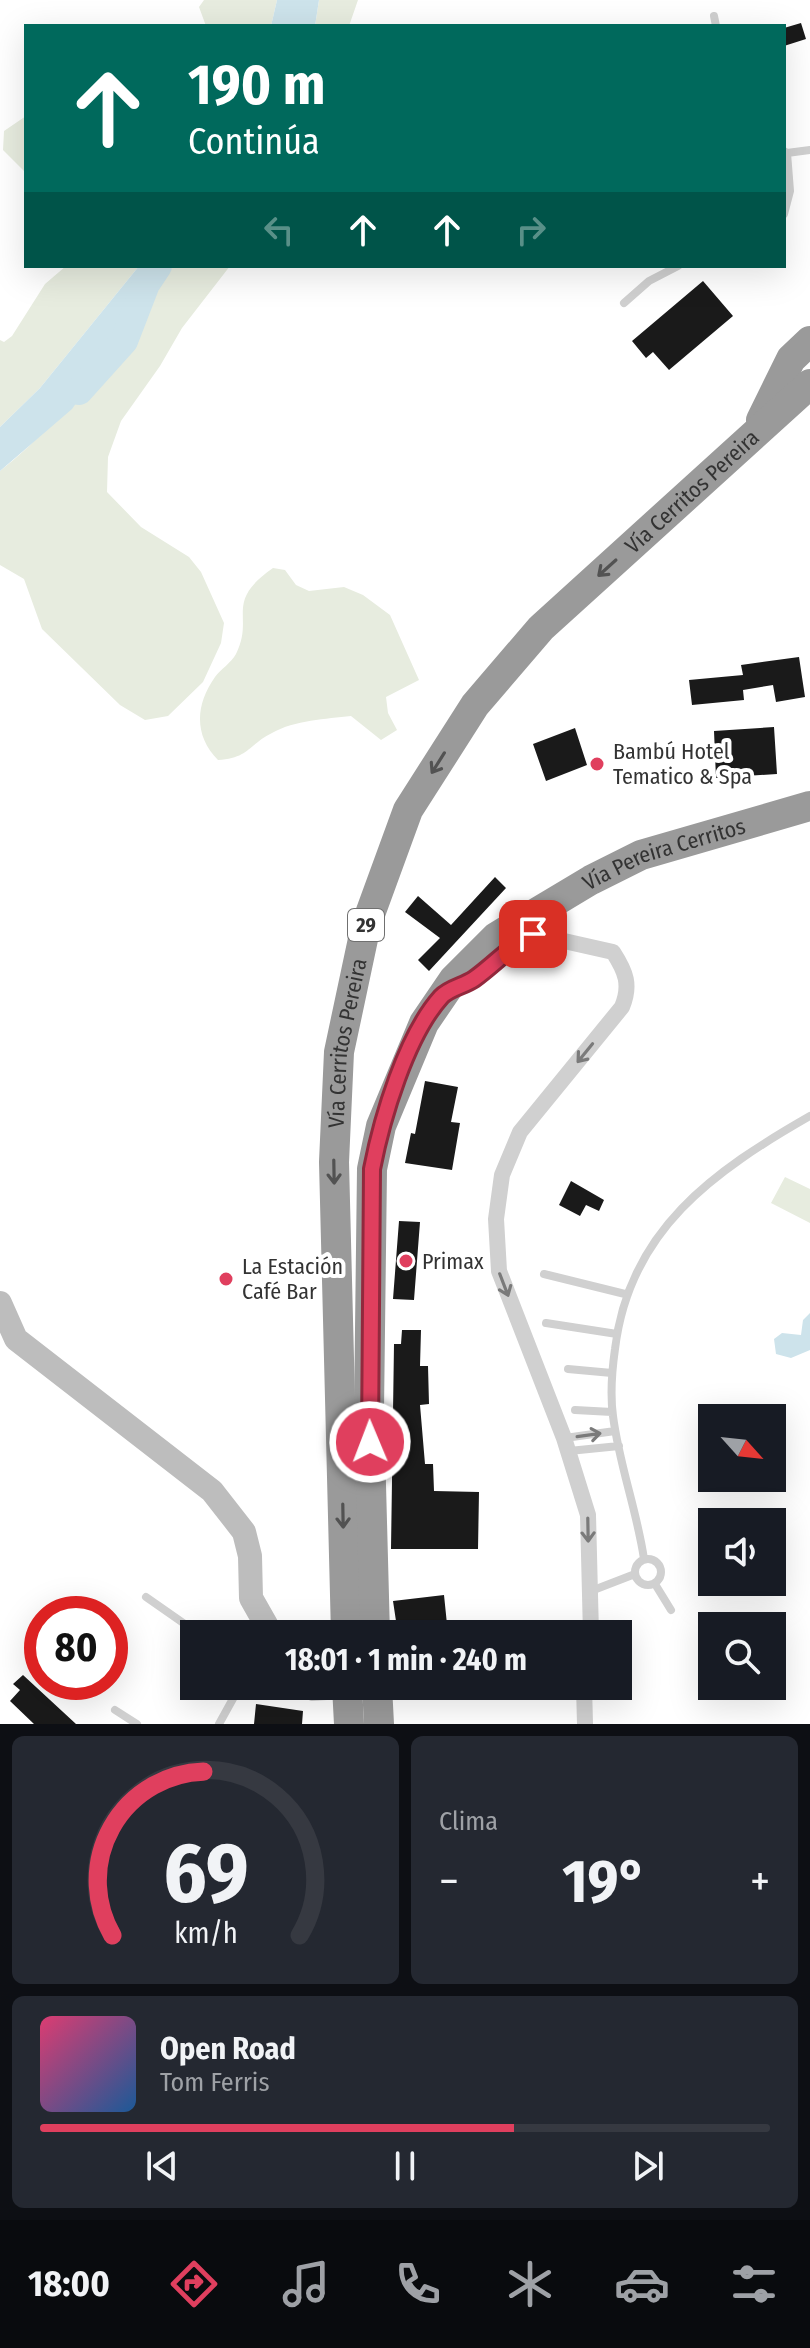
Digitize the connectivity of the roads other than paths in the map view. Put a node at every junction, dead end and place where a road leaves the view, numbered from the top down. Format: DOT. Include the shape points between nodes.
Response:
graph roads {
  1 [pos="714,16"];
  2 [pos="716,24"];
  3 [pos="810,150"];
  4 [pos="786,152"];
  5 [pos="786,206"];
  6 [pos="674,268"];
  7 [pos="624,303"];
  8 [pos="810,341"];
  9 [pos="810,384"];
  10 [pos="755,433"];
  11 [pos="810,806"];
  12 [pos="443,995"];
  13 [pos="810,1116"];
  14 [pos="544,1274"];
  15 [pos="625,1294"];
  16 [pos="0,1303"];
  17 [pos="546,1323"];
  18 [pos="617,1334"];
  19 [pos="568,1369"];
  20 [pos="612,1373"];
  21 [pos="575,1410"];
  22 [pos="612,1412"];
  23 [pos="615,1431"];
  24 [pos="566,1445"];
  25 [pos="619,1446"];
  26 [pos="644,1559"];
  27 [pos="635,1574"];
  28 [pos="655,1584"];
  29 [pos="589,1592"];
  30 [pos="146,1597"];
  31 [pos="671,1610"];
  32 [pos="263,1620"];
  33 [pos="346,1620"];
  34 [pos="375,1620"];
  35 [pos="590,1620"];
  36 [pos="180,1621"];
  37 [pos="232,1700"];
  38 [pos="378,1700"];
  39 [pos="584,1700"];
  40 [pos="115,1710"];
  41 [pos="137,1724"];
  42 [pos="219,1724"];
  43 [pos="379,1724"];
  44 [pos="585,1724"];
  1 -- 2 [label="lane"];
  3 -- 4 [label="lane"];
  4 -- 5 [label="lane"];
  6 -- 7 [label="lane"];
  8 -- 10 [label="highway" via="791,359"];
  9 -- 10 [label="highway, Vía Cerritos Pereira / 29"];
  10 -- 33 [label="highway, Vía Cerritos Pereira / 29, one-way" via="541,628 475,705 408,810 366,925 339,1052 334,1162"];
  11 -- 12 [label="highway, Vía Pereira Cerritos" via="641,855 591,880 496,937"];
  12 -- 24 [label="street, one-way" via="474,979 508,947 533,934 599,946 613,952 624,968 629,990 622,1007 520,1132 502,1175 496,1219 499,1271"];
  12 -- 34 [label="highway, Vía Pereira Cerritos" via="398,1079 372,1169 369,1410"];
  13 -- 15 [label="lane" via="742,1156 693,1195 652,1241"];
  14 -- 15 [label="lane"];
  15 -- 18 [label="lane"];
  16 -- 32 [label="street" via="16,1339 212,1491 244,1532 251,1598"];
  17 -- 18 [label="lane"];
  18 -- 20 [label="lane"];
  19 -- 20 [label="lane"];
  20 -- 22 [label="lane"];
  21 -- 22 [label="lane"];
  22 -- 23 [label="lane"];
  24 -- 23 [label="lane, one-way"];
  23 -- 25 [label="lane"];
  24 -- 25 [label="lane"];
  24 -- 29 [label="street, one-way" via="588,1515"];
  25 -- 26 [label="lane"];
  26 -- 27 [label="lane"];
  26 -- 28 [label="lane" via="661,1566"];
  27 -- 28 [label="lane" via="642,1584"];
  27 -- 29 [label="lane"];
  28 -- 31 [label="lane"];
  29 -- 35 [label="street"];
  30 -- 36 [label="lane"];
  37 -- 42 [label="lane"];
  38 -- 43 [label="highway"];
  39 -- 44 [label="street"];
  40 -- 41 [label="lane"];
}
